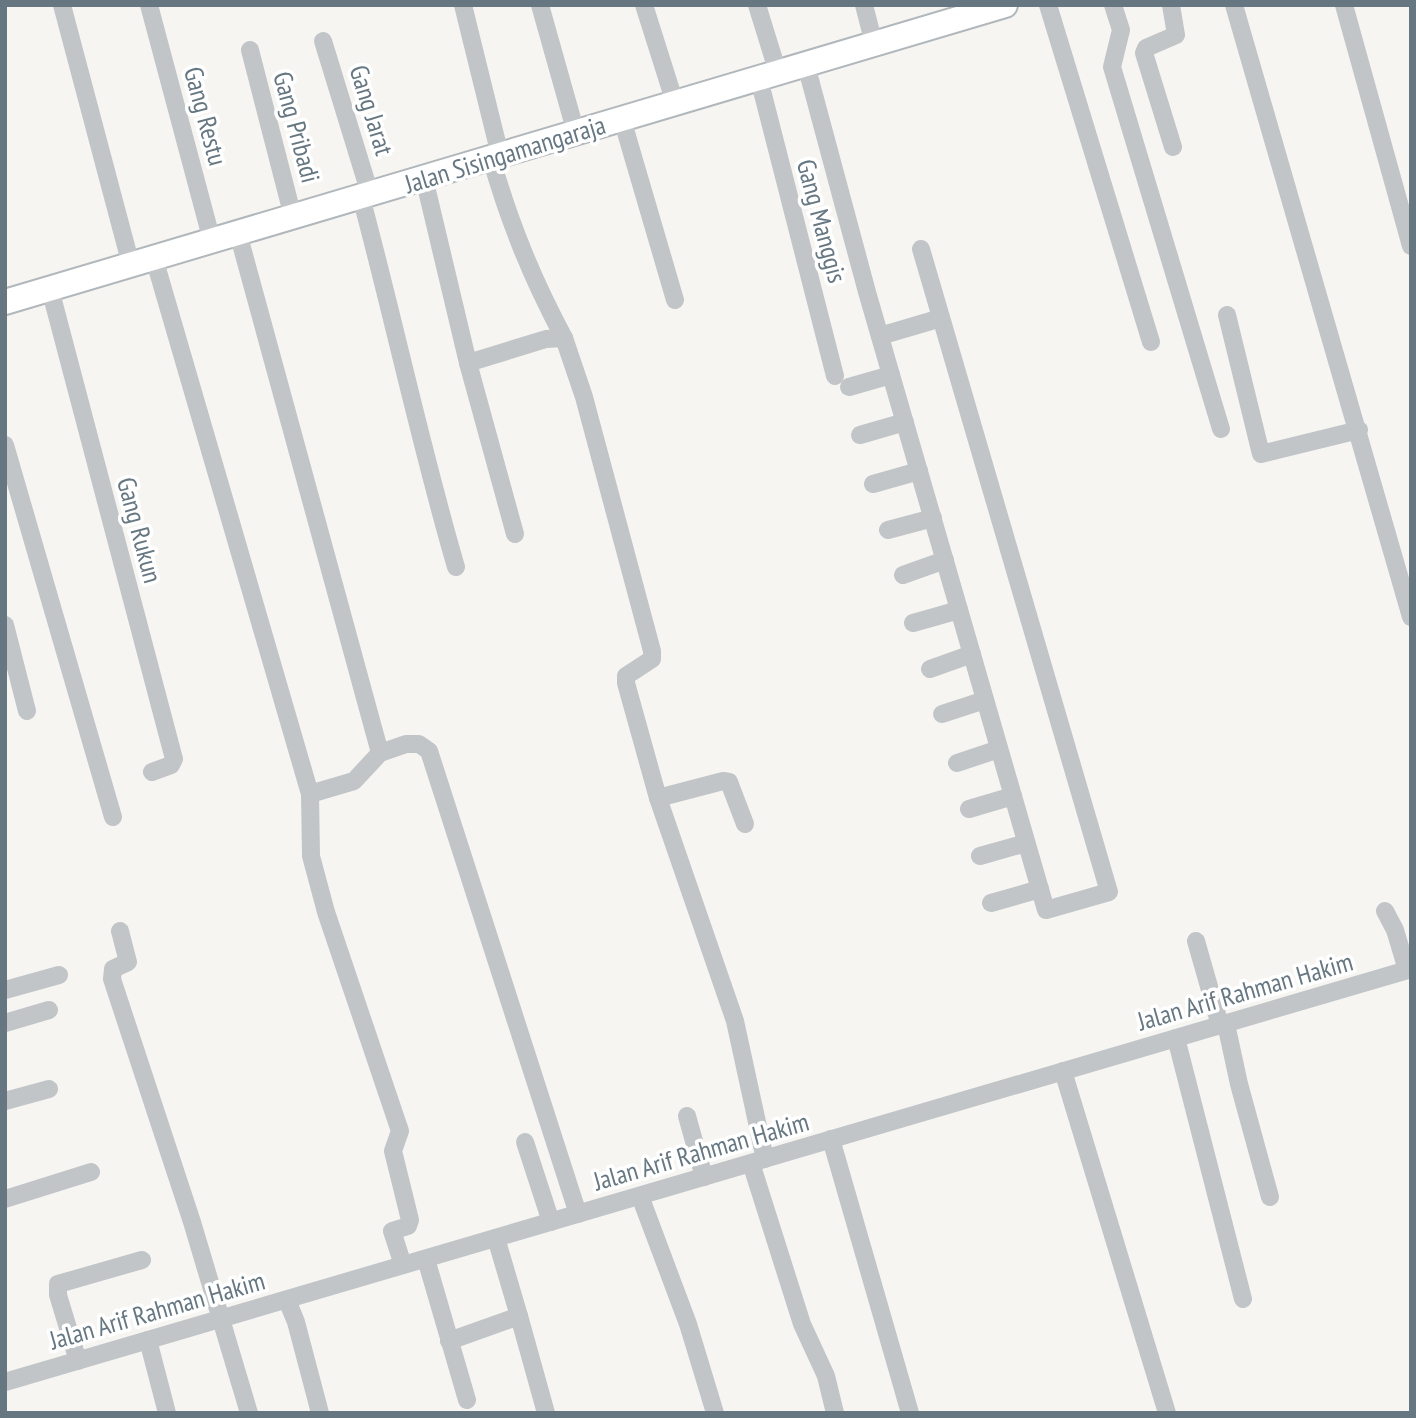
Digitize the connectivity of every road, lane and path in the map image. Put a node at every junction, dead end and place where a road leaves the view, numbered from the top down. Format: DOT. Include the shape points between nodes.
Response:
graph roads {
  1 [pos="62,5"];
  2 [pos="149,5"];
  3 [pos="463,5"];
  4 [pos="540,5"];
  5 [pos="643,5"];
  6 [pos="757,5"];
  7 [pos="864,5"];
  8 [pos="1006,5"];
  9 [pos="1048,5"];
  10 [pos="1113,5"];
  11 [pos="1171,5"];
  12 [pos="1234,5"];
  13 [pos="1345,5"];
  14 [pos="323,41"];
  15 [pos="874,44"];
  16 [pos="250,50"];
  17 [pos="806,65"];
  18 [pos="769,76"];
  19 [pos="675,103"];
  20 [pos="622,119"];
  21 [pos="576,133"];
  22 [pos="1173,147"];
  23 [pos="496,157"];
  24 [pos="424,178"];
  25 [pos="365,196"];
  26 [pos="293,217"];
  27 [pos="238,233"];
  28 [pos="212,241"];
  29 [pos="1411,246"];
  30 [pos="921,249"];
  31 [pos="142,262"];
  32 [pos="50,289"];
  33 [pos="675,300"];
  34 [pos="5,302"];
  35 [pos="1227,315"];
  36 [pos="941,318"];
  37 [pos="880,336"];
  38 [pos="564,338"];
  39 [pos="1151,342"];
  40 [pos="468,363"];
  41 [pos="891,375"];
  42 [pos="905,422"];
  43 [pos="1221,429"];
  44 [pos="1359,430"];
  45 [pos="860,435"];
  46 [pos="5,445"];
  47 [pos="919,471"];
  48 [pos="873,484"];
  49 [pos="933,517"];
  50 [pos="888,530"];
  51 [pos="515,534"];
  52 [pos="945,560"];
  53 [pos="456,566"];
  54 [pos="903,575"];
  55 [pos="959,610"];
  56 [pos="1411,617"];
  57 [pos="913,622"];
  58 [pos="5,625"];
  59 [pos="972,654"];
  60 [pos="929,669"];
  61 [pos="985,700"];
  62 [pos="27,711"];
  63 [pos="942,714"];
  64 [pos="999,749"];
  65 [pos="380,753"];
  66 [pos="957,763"];
  67 [pos="152,772"];
  68 [pos="310,794"];
  69 [pos="1013,796"];
  70 [pos="658,798"];
  71 [pos="969,808"];
  72 [pos="113,817"];
  73 [pos="745,824"];
  74 [pos="1027,843"];
  75 [pos="980,856"];
  76 [pos="1040,889"];
  77 [pos="991,903"];
  78 [pos="1385,911"];
  79 [pos="120,931"];
  80 [pos="1196,941"];
  81 [pos="1409,970"];
  82 [pos="59,975"];
  83 [pos="5,990"];
  84 [pos="49,1010"];
  85 [pos="5,1023"];
  86 [pos="1223,1025"];
  87 [pos="1175,1038"];
  88 [pos="1063,1071"];
  89 [pos="49,1089"];
  90 [pos="5,1101"];
  91 [pos="687,1116"];
  92 [pos="831,1139"];
  93 [pos="525,1142"];
  94 [pos="758,1161"];
  95 [pos="92,1172"];
  96 [pos="704,1177"];
  97 [pos="639,1196"];
  98 [pos="1270,1197"];
  99 [pos="5,1199"];
  100 [pos="578,1214"];
  101 [pos="551,1222"];
  102 [pos="496,1238"];
  103 [pos="425,1259"];
  104 [pos="142,1260"];
  105 [pos="403,1265"];
  106 [pos="287,1300"];
  107 [pos="1243,1300"];
  108 [pos="519,1316"];
  109 [pos="219,1320"];
  110 [pos="148,1340"];
  111 [pos="449,1341"];
  112 [pos="78,1361"];
  113 [pos="5,1382"];
  114 [pos="467,1400"];
  115 [pos="167,1413"];
  116 [pos="249,1413"];
  117 [pos="320,1413"];
  118 [pos="546,1413"];
  119 [pos="715,1413"];
  120 [pos="835,1413"];
  121 [pos="910,1413"];
  122 [pos="1167,1413"];
  1 -- 31 [label="street"];
  2 -- 28 [label="street, Gang Restu"];
  3 -- 23 [label="street"];
  4 -- 21 [label="street"];
  5 -- 19 [label="street"];
  6 -- 18 [label="street, Gang Manggis"];
  7 -- 15 [label="street"];
  8 -- 15 [label="street, Jalan Sisingamangaraja"];
  9 -- 39 [label="street"];
  10 -- 43 [label="street" via="1121,30 1112,66"];
  11 -- 22 [label="street" via="1176,35 1144,53"];
  12 -- 44 [label="street"];
  13 -- 29 [label="street"];
  14 -- 25 [label="street, Gang Jarat"];
  15 -- 17 [label="street, Jalan Sisingamangaraja"];
  16 -- 26 [label="street, Gang Pribadi"];
  17 -- 18 [label="street, Jalan Sisingamangaraja"];
  17 -- 37 [label="street"];
  18 -- 19 [label="street, Jalan Sisingamangaraja"];
  18 -- 41 [label="street, Gang Manggis" via="842,381"];
  19 -- 20 [label="street, Jalan Sisingamangaraja"];
  20 -- 21 [label="street, Jalan Sisingamangaraja"];
  20 -- 33 [label="street"];
  21 -- 23 [label="street, Jalan Sisingamangaraja"];
  23 -- 24 [label="street, Jalan Sisingamangaraja"];
  23 -- 38 [label="street" via="510,225"];
  24 -- 25 [label="street, Jalan Sisingamangaraja"];
  24 -- 40 [label="street"];
  25 -- 26 [label="street, Jalan Sisingamangaraja"];
  25 -- 53 [label="street, Gang Jarat" via="427,469"];
  26 -- 27 [label="street, Jalan Sisingamangaraja"];
  27 -- 28 [label="street, Jalan Sisingamangaraja"];
  27 -- 65 [label="street"];
  28 -- 31 [label="street, Jalan Sisingamangaraja"];
  30 -- 36 [label="street"];
  31 -- 32 [label="street, Jalan Sisingamangaraja"];
  31 -- 68 [label="street"];
  32 -- 34 [label="street, Jalan Sisingamangaraja"];
  32 -- 67 [label="street, Gang Rukun" via="174,759 171,765"];
  35 -- 44 [label="street" via="1261,454"];
  36 -- 37 [label="street"];
  36 -- 76 [label="street" via="1109,892 1046,910"];
  37 -- 41 [label="street"];
  38 -- 40 [label="street" via="546,339"];
  38 -- 70 [label="street" via="652,651 652,659 626,676 626,684"];
  40 -- 51 [label="street"];
  41 -- 42 [label="street"];
  42 -- 45 [label="street"];
  42 -- 47 [label="street"];
  44 -- 56 [label="street"];
  46 -- 72 [label="street"];
  47 -- 48 [label="street"];
  47 -- 49 [label="street"];
  49 -- 50 [label="street"];
  49 -- 52 [label="street"];
  52 -- 54 [label="street"];
  52 -- 55 [label="street"];
  55 -- 57 [label="street"];
  55 -- 59 [label="street"];
  58 -- 62 [label="street"];
  59 -- 60 [label="street"];
  59 -- 61 [label="street"];
  61 -- 63 [label="street"];
  61 -- 64 [label="street"];
  64 -- 66 [label="street"];
  64 -- 69 [label="street"];
  65 -- 68 [label="street" via="354,780"];
  65 -- 100 [label="street" via="406,744 429,751"];
  68 -- 105 [label="street" via="311,856 400,1131 393,1150 410,1220 408,1226 392,1233"];
  69 -- 71 [label="street"];
  69 -- 74 [label="street"];
  70 -- 73 [label="street" via="723,780 729,782"];
  70 -- 94 [label="street" via="735,1021"];
  74 -- 75 [label="street"];
  74 -- 76 [label="street"];
  76 -- 77 [label="street"];
  78 -- 81 [label="street"];
  79 -- 109 [label="street" via="128,962 113,969 111,979 192,1222"];
  80 -- 86 [label="street"];
  81 -- 86 [label="street, Jalan Arif Rahman Hakim"];
  82 -- 83 [label="street"];
  84 -- 85 [label="street"];
  86 -- 87 [label="street, Jalan Arif Rahman Hakim"];
  86 -- 98 [label="street"];
  87 -- 88 [label="street, Jalan Arif Rahman Hakim"];
  87 -- 107 [label="street"];
  88 -- 92 [label="street, Jalan Arif Rahman Hakim"];
  88 -- 122 [label="street"];
  89 -- 90 [label="street"];
  91 -- 96 [label="street"];
  92 -- 94 [label="street, Jalan Arif Rahman Hakim"];
  92 -- 121 [label="street"];
  93 -- 101 [label="street"];
  94 -- 96 [label="street, Jalan Arif Rahman Hakim"];
  94 -- 120 [label="street" via="802,1324 826,1376"];
  95 -- 99 [label="street"];
  96 -- 97 [label="street, Jalan Arif Rahman Hakim"];
  97 -- 100 [label="street, Jalan Arif Rahman Hakim"];
  97 -- 119 [label="street" via="688,1324"];
  100 -- 101 [label="street, Jalan Arif Rahman Hakim"];
  101 -- 102 [label="street, Jalan Arif Rahman Hakim"];
  102 -- 103 [label="street, Jalan Arif Rahman Hakim"];
  102 -- 108 [label="street"];
  103 -- 105 [label="street, Jalan Arif Rahman Hakim"];
  103 -- 111 [label="street"];
  104 -- 112 [label="street" via="58,1284"];
  105 -- 106 [label="street, Jalan Arif Rahman Hakim"];
  106 -- 109 [label="street, Jalan Arif Rahman Hakim"];
  106 -- 117 [label="street"];
  108 -- 111 [label="street"];
  108 -- 118 [label="street"];
  109 -- 110 [label="street, Jalan Arif Rahman Hakim"];
  109 -- 116 [label="street"];
  110 -- 112 [label="street, Jalan Arif Rahman Hakim"];
  110 -- 115 [label="street"];
  111 -- 114 [label="street"];
  112 -- 113 [label="street, Jalan Arif Rahman Hakim"];
}
